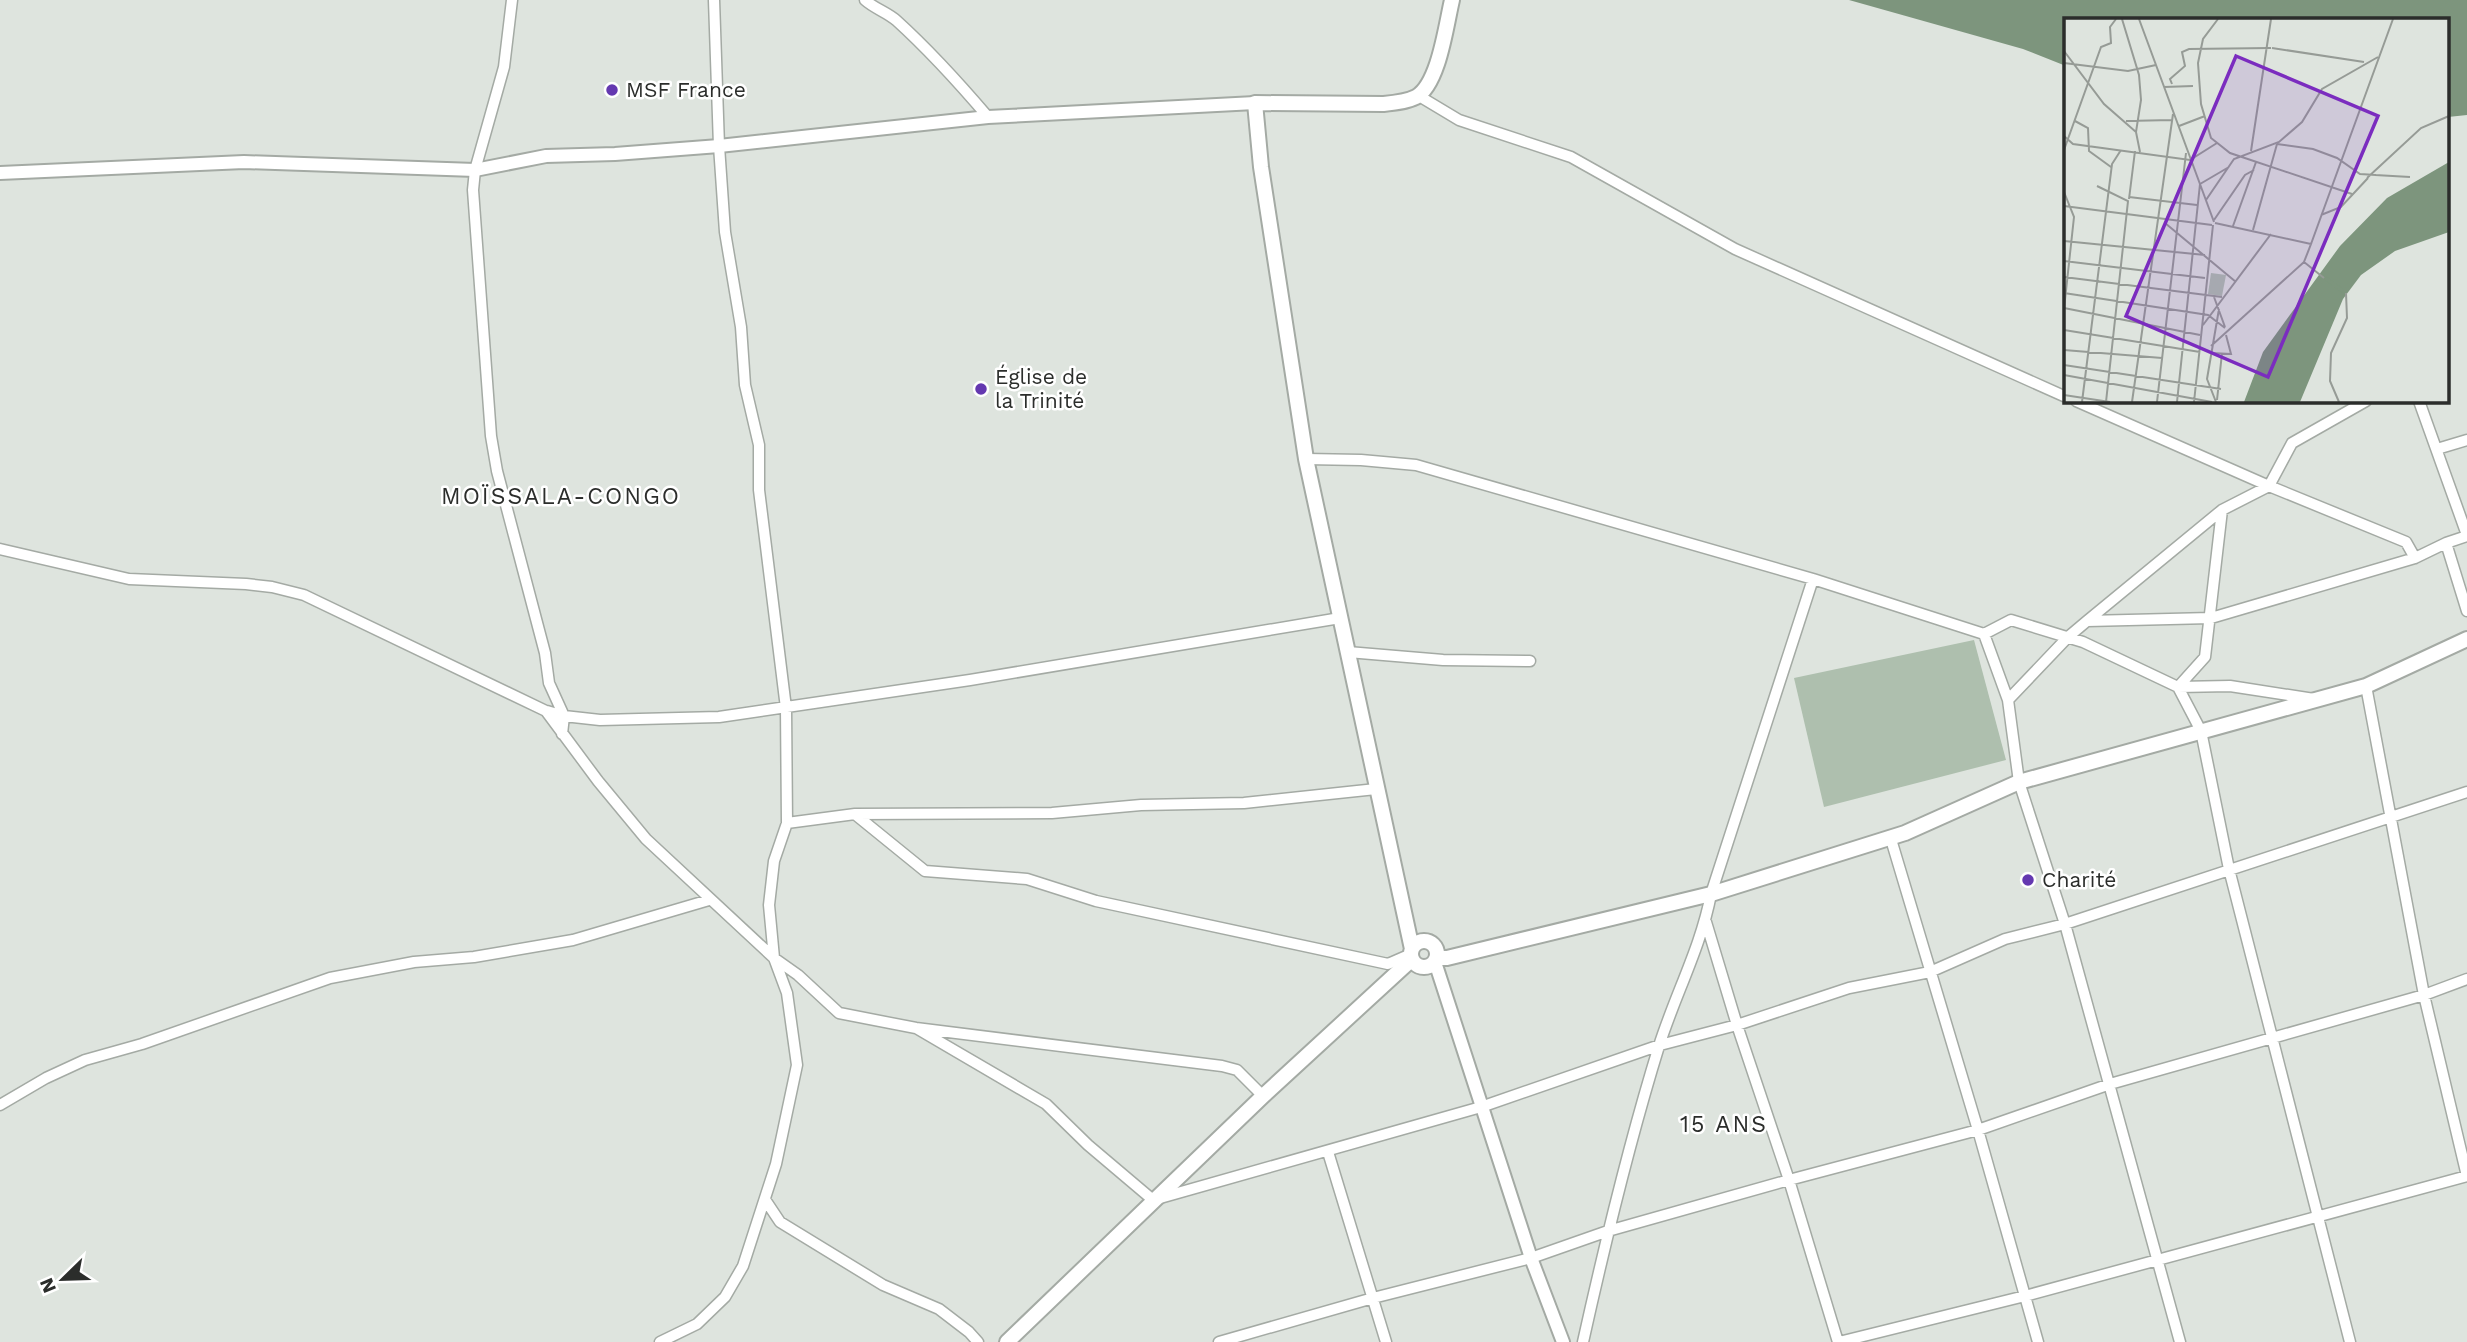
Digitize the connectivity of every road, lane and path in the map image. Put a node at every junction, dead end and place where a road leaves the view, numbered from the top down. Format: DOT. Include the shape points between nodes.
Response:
graph roads {
  1 [pos="512,0"];
  2 [pos="714,0"];
  3 [pos="865,0"];
  4 [pos="1452,0"];
  5 [pos="1419,96"];
  6 [pos="1255,103"];
  7 [pos="988,117"];
  8 [pos="719,146"];
  9 [pos="475,170"];
  10 [pos="0,173"];
  11 [pos="2064,396"];
  12 [pos="2078,402"];
  13 [pos="2363,402"];
  14 [pos="2419,402"];
  15 [pos="2467,440"];
  16 [pos="2437,449"];
  17 [pos="1306,459"];
  18 [pos="2269,486"];
  19 [pos="2222,509"];
  20 [pos="2467,536"];
  21 [pos="2446,543"];
  22 [pos="0,550"];
  23 [pos="2415,558"];
  24 [pos="1813,579"];
  25 [pos="2467,611"];
  26 [pos="1340,618"];
  27 [pos="2211,618"];
  28 [pos="2087,621"];
  29 [pos="1984,634"];
  30 [pos="2068,637"];
  31 [pos="2467,639"];
  32 [pos="1348,652"];
  33 [pos="1530,661"];
  34 [pos="2366,686"];
  35 [pos="2178,687"];
  36 [pos="2318,699"];
  37 [pos="2008,700"];
  38 [pos="786,708"];
  39 [pos="546,711"];
  40 [pos="565,716"];
  41 [pos="2200,731"];
  42 [pos="562,734"];
  43 [pos="2019,782"];
  44 [pos="1376,789"];
  45 [pos="2467,792"];
  46 [pos="856,814"];
  47 [pos="2389,818"];
  48 [pos="787,823"];
  49 [pos="1889,836"];
  50 [pos="2229,869"];
  51 [pos="1711,894"];
  52 [pos="709,900"];
  53 [pos="1706,921"];
  54 [pos="2065,924"];
  55 [pos="1411,954"];
  56 [pos="774,958"];
  57 [pos="1436,960"];
  58 [pos="1930,972"];
  59 [pos="2467,979"];
  60 [pos="2424,995"];
  61 [pos="1737,1025"];
  62 [pos="916,1028"];
  63 [pos="2274,1039"];
  64 [pos="1660,1045"];
  65 [pos="2110,1084"];
  66 [pos="1263,1096"];
  67 [pos="0,1105"];
  68 [pos="1481,1107"];
  69 [pos="1978,1130"];
  70 [pos="1328,1152"];
  71 [pos="1789,1180"];
  72 [pos="1153,1200"];
  73 [pos="766,1201"];
  74 [pos="2319,1216"];
  75 [pos="1608,1231"];
  76 [pos="1531,1258"];
  77 [pos="2158,1259"];
  78 [pos="2025,1296"];
  79 [pos="1373,1298"];
  80 [pos="660,1342"];
  81 [pos="978,1342"];
  82 [pos="1007,1342"];
  83 [pos="1219,1342"];
  84 [pos="1385,1342"];
  85 [pos="1563,1342"];
  86 [pos="1583,1342"];
  87 [pos="1838,1342"];
  88 [pos="2038,1342"];
  89 [pos="2180,1342"];
  90 [pos="2350,1342"];
  1 -- 9 [label="street" via="504,67"];
  2 -- 8 [label="street"];
  3 -- 7 [label="street" via="888,13 931,51"];
  4 -- 5 [label="main road" via="1433,77"];
  5 -- 6 [label="main road" via="1383,104"];
  5 -- 11 [label="street" via="1459,120 1571,157 1735,249"];
  6 -- 7 [label="street"];
  6 -- 17 [label="main road"];
  7 -- 8 [label="street"];
  8 -- 9 [label="street" via="546,156"];
  8 -- 38 [label="street" via="745,385 759,445 759,490"];
  9 -- 10 [label="street" via="244,162"];
  9 -- 40 [label="street" via="491,436 545,653 548,683"];
  12 -- 18 [label="street"];
  13 -- 18 [label="street" via="2292,443"];
  14 -- 16 [label="street"];
  15 -- 16 [label="street"];
  16 -- 20 [label="street"];
  17 -- 24 [label="street" via="1416,465"];
  17 -- 26 [label="main road"];
  18 -- 19 [label="street"];
  18 -- 23 [label="street" via="2406,541"];
  19 -- 27 [label="street"];
  19 -- 28 [label="street"];
  20 -- 21 [label="street"];
  21 -- 23 [label="street"];
  21 -- 25 [label="street"];
  22 -- 39 [label="street" via="129,579 246,584 304,595"];
  23 -- 27 [label="street"];
  24 -- 29 [label="street"];
  24 -- 51 [label="street"];
  26 -- 32 [label="main road"];
  26 -- 38 [label="street"];
  27 -- 28 [label="street"];
  27 -- 35 [label="street" via="2205,657"];
  28 -- 30 [label="street"];
  29 -- 30 [label="street" via="2011,620"];
  29 -- 37 [label="street"];
  30 -- 35 [label="street"];
  30 -- 37 [label="street"];
  31 -- 34 [label="main road"];
  32 -- 33 [label="street"];
  32 -- 44 [label="main road"];
  34 -- 36 [label="main road"];
  34 -- 47 [label="street"];
  35 -- 36 [label="street" via="2230,686"];
  35 -- 41 [label="street"];
  36 -- 41 [label="main road"];
  37 -- 43 [label="street"];
  38 -- 40 [label="street" via="719,718 651,721"];
  38 -- 48 [label="street"];
  39 -- 40 [label="street"];
  39 -- 42 [label="street"];
  40 -- 42 [label="street"];
  41 -- 43 [label="main road"];
  41 -- 50 [label="street"];
  42 -- 52 [label="street" via="646,839"];
  43 -- 49 [label="main road"];
  43 -- 54 [label="street"];
  44 -- 46 [label="street" via="1244,803 1052,813"];
  44 -- 55 [label="main road"];
  45 -- 47 [label="street"];
  46 -- 48 [label="street"];
  46 -- 55 [label="street" via="925,872 1027,879 1096,901 1388,964"];
  47 -- 50 [label="street"];
  47 -- 60 [label="street"];
  48 -- 56 [label="street" via="774,861 769,905"];
  49 -- 51 [label="main road"];
  49 -- 58 [label="street"];
  50 -- 54 [label="street"];
  50 -- 63 [label="street"];
  51 -- 53 [label="street"];
  51 -- 57 [label="main road"];
  52 -- 56 [label="street"];
  52 -- 67 [label="street" via="573,940 330,978 142,1044 85,1059"];
  53 -- 61 [label="street"];
  53 -- 64 [label="street"];
  54 -- 58 [label="street" via="2005,939"];
  54 -- 65 [label="street"];
  55 -- 57 [label="main road" via="1419,967"];
  55 -- 57 [label="main road" via="1422,941 1429,942 1437,951"];
  55 -- 66 [label="main road"];
  56 -- 62 [label="street" via="839,1013"];
  56 -- 73 [label="street" via="787,993 797,1065"];
  57 -- 68 [label="street"];
  58 -- 61 [label="street" via="1849,988"];
  58 -- 69 [label="street"];
  59 -- 60 [label="street"];
  60 -- 63 [label="street"];
  60 -- 74 [label="street" via="2467,1177"];
  61 -- 64 [label="street"];
  61 -- 71 [label="street"];
  62 -- 66 [label="street" via="1222,1066 1237,1070"];
  62 -- 72 [label="street" via="1046,1104"];
  63 -- 65 [label="street"];
  63 -- 74 [label="street"];
  64 -- 68 [label="street"];
  64 -- 75 [label="street"];
  65 -- 69 [label="street"];
  65 -- 77 [label="street"];
  66 -- 72 [label="main road"];
  68 -- 70 [label="street"];
  68 -- 76 [label="street"];
  69 -- 71 [label="street"];
  69 -- 78 [label="street"];
  70 -- 72 [label="street"];
  70 -- 79 [label="street"];
  71 -- 75 [label="street"];
  71 -- 87 [label="street"];
  72 -- 82 [label="main road"];
  73 -- 80 [label="street" via="743,1266 725,1297 697,1324"];
  73 -- 81 [label="street" via="780,1222 883,1285 939,1309"];
  74 -- 77 [label="street"];
  74 -- 90 [label="street"];
  75 -- 76 [label="street"];
  75 -- 86 [label="street"];
  76 -- 79 [label="street"];
  76 -- 85 [label="street"];
  77 -- 78 [label="street"];
  77 -- 89 [label="street"];
  78 -- 87 [label="street"];
  78 -- 88 [label="street"];
  79 -- 83 [label="street"];
  79 -- 84 [label="street"];
}
